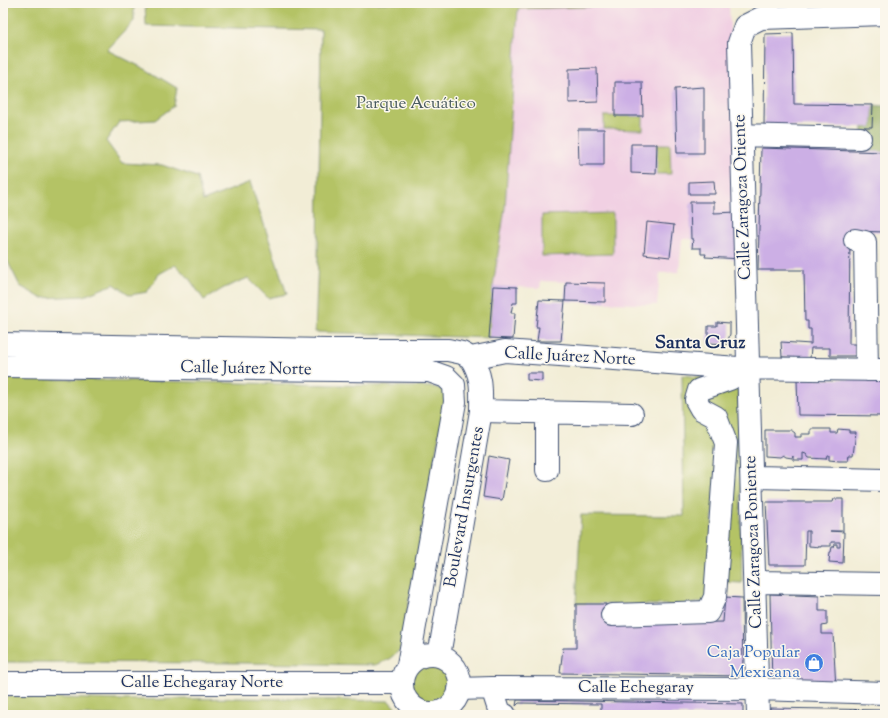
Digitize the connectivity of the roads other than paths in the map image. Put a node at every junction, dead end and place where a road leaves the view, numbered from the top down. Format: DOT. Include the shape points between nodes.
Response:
graph roads {
  1 [pos="885,14"];
  2 [pos="742,136"];
  3 [pos="860,138"];
  4 [pos="855,240"];
  5 [pos="3,344"];
  6 [pos="471,358"];
  7 [pos="3,366"];
  8 [pos="743,368"];
  9 [pos="876,370"];
  10 [pos="454,385"];
  11 [pos="481,411"];
  12 [pos="547,412"];
  13 [pos="632,414"];
  14 [pos="546,470"];
  15 [pos="752,477"];
  16 [pos="885,480"];
  17 [pos="755,582"];
  18 [pos="885,584"];
  19 [pos="612,615"];
  20 [pos="439,656"];
  21 [pos="405,674"];
  22 [pos="3,683"];
  23 [pos="492,688"];
  24 [pos="459,689"];
  25 [pos="758,689"];
  26 [pos="885,694"];
  27 [pos="437,713"];
  28 [pos="505,715"];
  29 [pos="758,715"];
  1 -- 2 [label="street, Calle Zaragoza Oriente" via="761,18 745,26 739,43"];
  2 -- 3 [label="street"];
  2 -- 8 [label="street, Calle Zaragoza Oriente"];
  4 -- 9 [label="street" via="865,242"];
  5 -- 6 [label="street, Calle Juárez Norte" via="448,350"];
  6 -- 8 [label="street, Calle Juárez Norte" via="505,351"];
  6 -- 10 [label="street"];
  6 -- 11 [label="street, Boulevard Insurgentes" via="478,371 481,386"];
  7 -- 10 [label="street, Calle Juárez Norte" via="429,371 446,377"];
  8 -- 9 [label="street, Calle Juárez Norte"];
  8 -- 15 [label="street, Calle Zaragoza Poniente"];
  8 -- 19 [label="street" via="730,379 699,390 696,400 701,408 716,417 726,443 715,597 708,612"];
  10 -- 21 [label="street, Boulevard Insurgentes" via="455,402"];
  11 -- 12 [label="street"];
  11 -- 20 [label="street, Boulevard Insurgentes"];
  12 -- 13 [label="street"];
  12 -- 14 [label="street"];
  15 -- 16 [label="street"];
  15 -- 17 [label="street, Calle Zaragoza Poniente"];
  17 -- 18 [label="street"];
  17 -- 25 [label="street, Calle Zaragoza Poniente"];
  20 -- 21 [label="street" via="422,656"];
  20 -- 24 [label="street" via="451,663 458,675"];
  21 -- 22 [label="street, Calle Echegaray Norte"];
  21 -- 27 [label="street" via="404,697 413,708"];
  23 -- 24 [label="street, Calle Echegaray"];
  23 -- 25 [label="street, Calle Echegaray"];
  23 -- 28 [label="street" via="500,713"];
  24 -- 27 [label="street" via="455,700"];
  25 -- 26 [label="street, Calle Echegaray"];
  25 -- 29 [label="street, Calle Zaragoza Poniente"];
}
